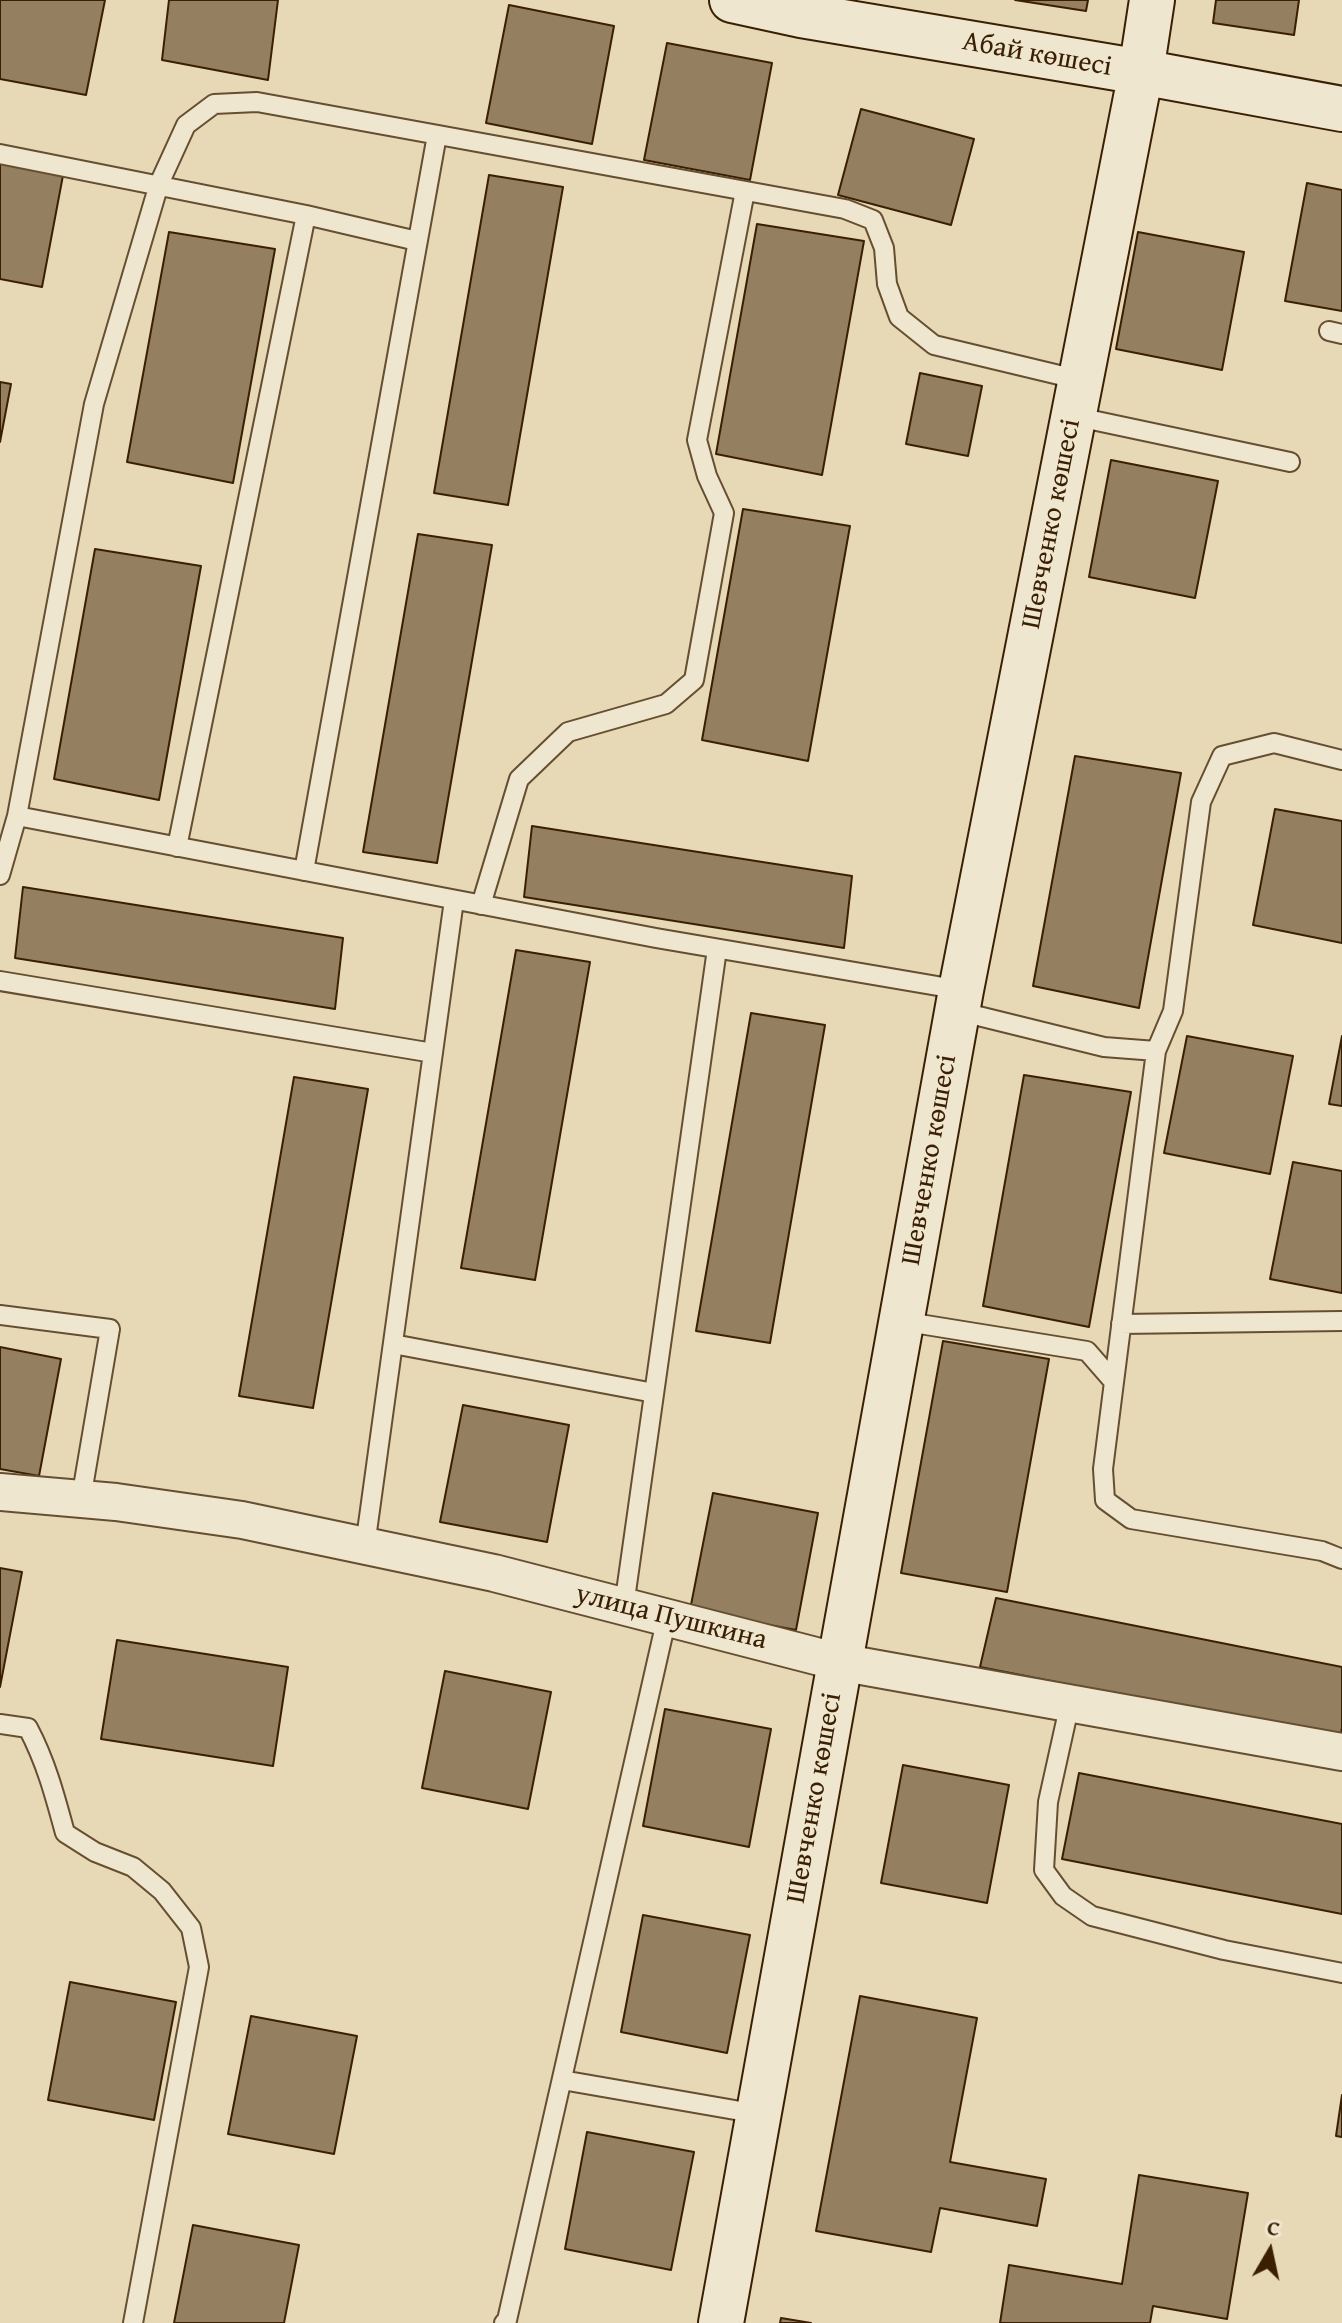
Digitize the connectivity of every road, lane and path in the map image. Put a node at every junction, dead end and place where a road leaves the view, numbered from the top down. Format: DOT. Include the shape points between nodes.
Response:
graph roads {
  1 [pos="732,0"];
  2 [pos="1152,0"];
  3 [pos="1141,72"];
  4 [pos="1342,109"];
  5 [pos="437,135"];
  6 [pos="0,154"];
  7 [pos="159,184"];
  8 [pos="745,191"];
  9 [pos="306,215"];
  10 [pos="417,241"];
  11 [pos="1077,398"];
  12 [pos="1290,462"];
  13 [pos="1342,760"];
  14 [pos="17,816"];
  15 [pos="177,847"];
  16 [pos="304,871"];
  17 [pos="0,875"];
  18 [pos="454,900"];
  19 [pos="481,905"];
  20 [pos="717,949"];
  21 [pos="0,981"];
  22 [pos="960,1000"];
  23 [pos="1156,1051"];
  24 [pos="433,1053"];
  25 [pos="0,1315"];
  26 [pos="901,1321"];
  27 [pos="1342,1321"];
  28 [pos="1121,1324"];
  29 [pos="393,1344"];
  30 [pos="1114,1382"];
  31 [pos="654,1393"];
  32 [pos="0,1492"];
  33 [pos="81,1499"];
  34 [pos="365,1546"];
  35 [pos="1342,1559"];
  36 [pos="624,1606"];
  37 [pos="667,1617"];
  38 [pos="839,1662"];
  39 [pos="1070,1703"];
  40 [pos="0,1724"];
  41 [pos="1342,1752"];
  42 [pos="1342,1973"];
  43 [pos="562,2080"];
  44 [pos="758,2114"];
  45 [pos="133,2323"];
  46 [pos="504,2323"];
  47 [pos="721,2323"];
  1 -- 3 [label="street, Абай көшесі"];
  2 -- 3 [label="street, Шевченко көшесі"];
  3 -- 4 [label="street, Абай көшесі"];
  3 -- 11 [label="street, Шевченко көшесі"];
  5 -- 7 [label="lane" via="257,102 214,104 186,125"];
  5 -- 8 [label="lane"];
  5 -- 10 [label="lane"];
  6 -- 7 [label="lane"];
  7 -- 9 [label="lane"];
  7 -- 14 [label="lane" via="94,404"];
  8 -- 11 [label="lane" via="845,209 873,220 899,317 934,345"];
  8 -- 19 [label="lane" via="697,440 724,513 694,680 666,704 568,732 519,779"];
  9 -- 10 [label="lane"];
  9 -- 15 [label="lane"];
  10 -- 16 [label="lane"];
  11 -- 12 [label="lane"];
  11 -- 22 [label="street, Шевченко көшесі"];
  13 -- 23 [label="lane" via="1274,743 1222,756 1201,802 1173,1011"];
  14 -- 15 [label="lane"];
  14 -- 17 [label="lane"];
  15 -- 16 [label="lane"];
  16 -- 18 [label="lane"];
  18 -- 19 [label="lane"];
  18 -- 24 [label="lane"];
  19 -- 20 [label="lane"];
  20 -- 22 [label="lane"];
  20 -- 31 [label="lane"];
  21 -- 24 [label="lane"];
  22 -- 23 [label="lane" via="1104,1047"];
  22 -- 26 [label="street, Шевченко көшесі"];
  23 -- 28 [label="lane"];
  24 -- 29 [label="lane"];
  25 -- 33 [label="lane" via="110,1329"];
  26 -- 30 [label="lane" via="1087,1351"];
  26 -- 38 [label="street, Шевченко көшесі"];
  27 -- 28 [label="lane"];
  28 -- 30 [label="lane"];
  29 -- 31 [label="lane"];
  29 -- 34 [label="lane"];
  30 -- 35 [label="lane" via="1103,1469 1105,1500 1131,1519 1322,1551"];
  31 -- 36 [label="lane"];
  32 -- 33 [label="street, улица Пушкина"];
  33 -- 34 [label="street, улица Пушкина" via="242,1520"];
  34 -- 36 [label="street, улица Пушкина"];
  36 -- 37 [label="street, улица Пушкина"];
  37 -- 38 [label="street, улица Пушкина"];
  37 -- 43 [label="lane"];
  38 -- 39 [label="street, улица Пушкина"];
  38 -- 44 [label="street, Шевченко көшесі"];
  39 -- 41 [label="street, улица Пушкина"];
  39 -- 42 [label="lane" via="1048,1802 1044,1870 1063,1896 1092,1916"];
  40 -- 45 [label="lane" via="28,1728 42,1754 65,1833 133,1867 162,1891 191,1928 199,1967"];
  43 -- 44 [label="lane"];
  43 -- 46 [label="lane"];
  44 -- 47 [label="street, Шевченко көшесі"];
}
